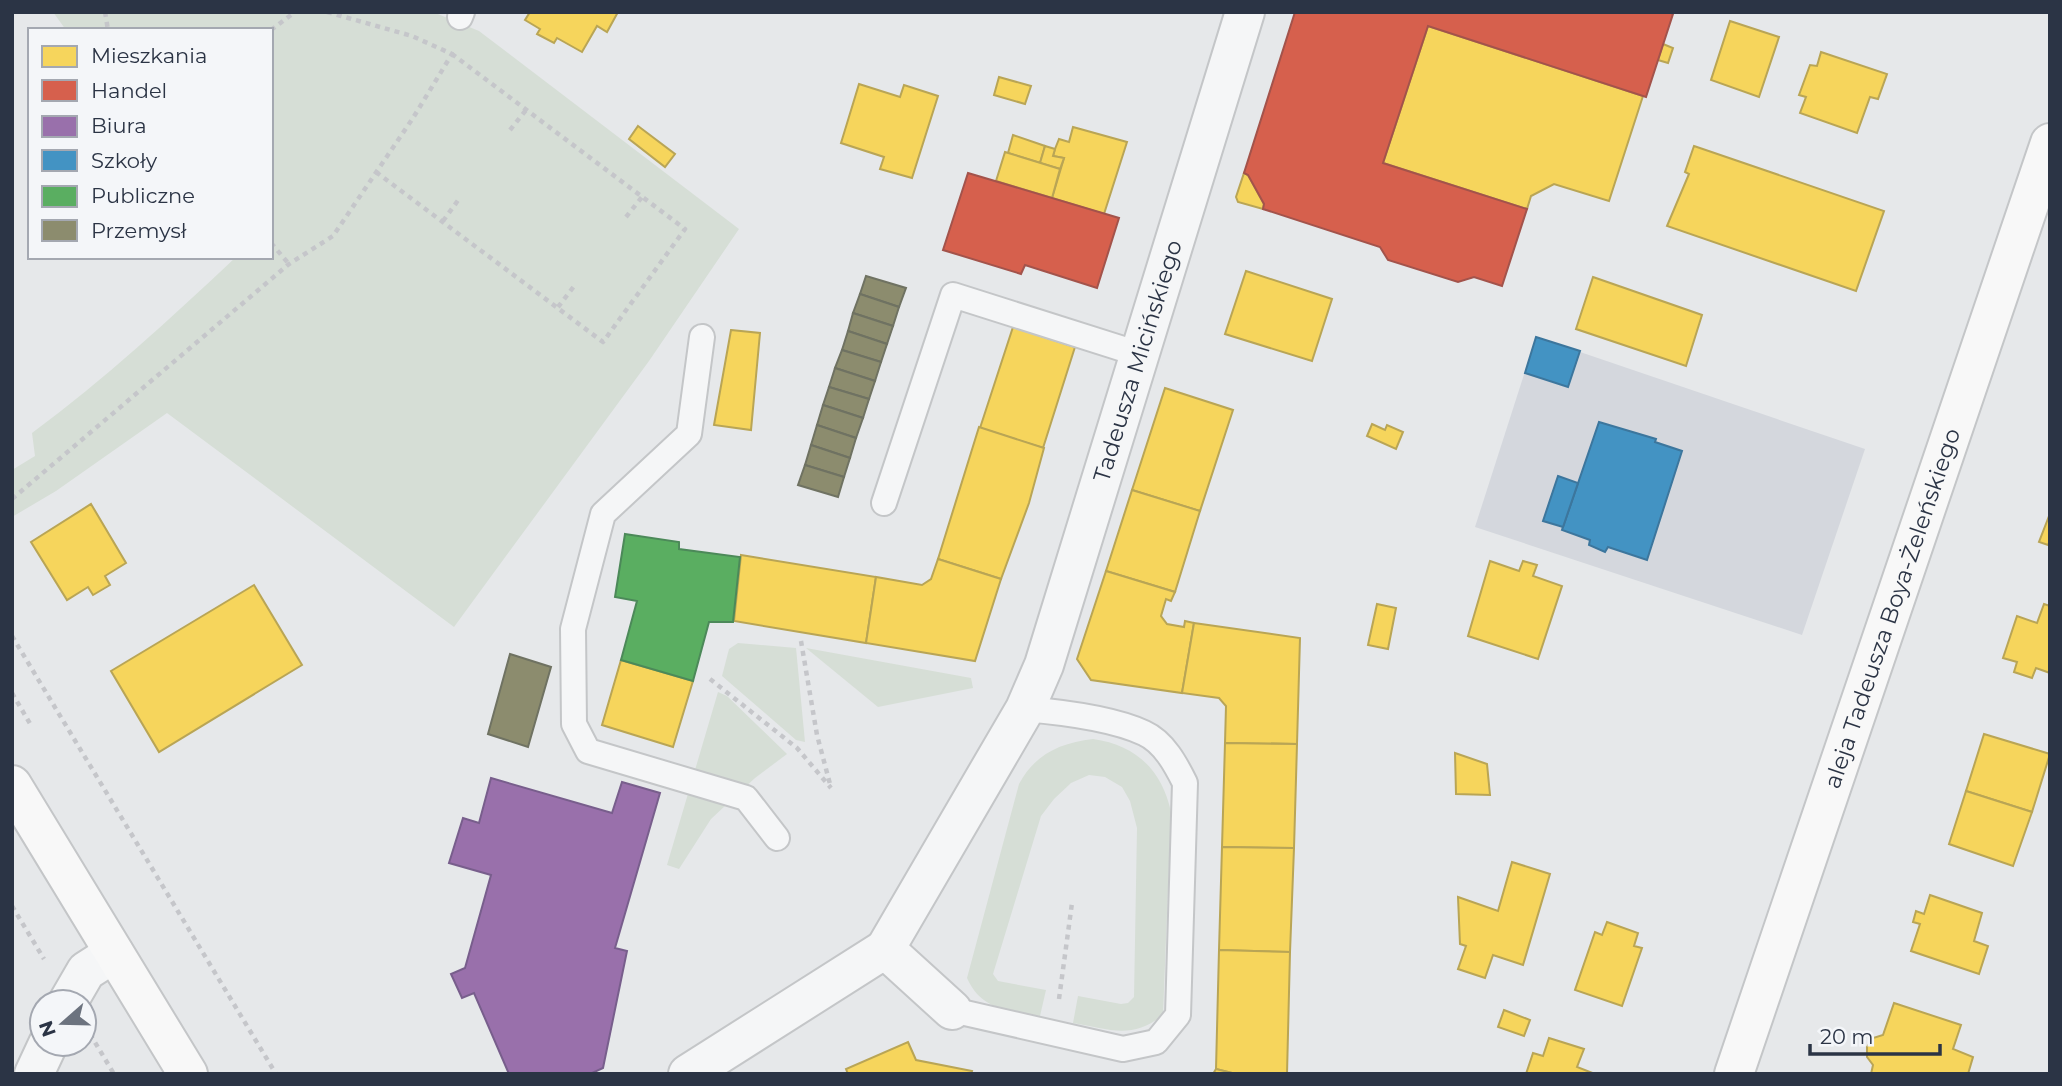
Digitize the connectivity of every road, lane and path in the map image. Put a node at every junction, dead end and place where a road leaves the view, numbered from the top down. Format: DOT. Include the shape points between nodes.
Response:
graph roads {
  1 [pos="295,12"];
  2 [pos="327,12"];
  3 [pos="1245,12"];
  4 [pos="273,28"];
  5 [pos="452,54"];
  6 [pos="526,110"];
  7 [pos="510,130"];
  8 [pos="2050,144"];
  9 [pos="376,172"];
  10 [pos="642,197"];
  11 [pos="459,200"];
  12 [pos="626,217"];
  13 [pos="443,221"];
  14 [pos="273,245"];
  15 [pos="289,264"];
  16 [pos="575,285"];
  17 [pos="558,307"];
  18 [pos="702,337"];
  19 [pos="1139,354"];
  20 [pos="12,499"];
  21 [pos="884,503"];
  22 [pos="12,636"];
  23 [pos="802,641"];
  24 [pos="710,679"];
  25 [pos="12,693"];
  26 [pos="1025,709"];
  27 [pos="32,727"];
  28 [pos="12,785"];
  29 [pos="777,838"];
  30 [pos="1072,903"];
  31 [pos="12,905"];
  32 [pos="885,949"];
  33 [pos="114,953"];
  34 [pos="46,961"];
  35 [pos="76,988"];
  36 [pos="952,1010"];
  37 [pos="1054,1033"];
  38 [pos="98,1047"];
  39 [pos="41,1058"];
  40 [pos="34,1074"];
  41 [pos="114,1074"];
  42 [pos="188,1074"];
  43 [pos="276,1074"];
  44 [pos="688,1074"];
  45 [pos="1734,1074"];
  1 -- 4 [label="path"];
  2 -- 5 [label="path" via="412,36"];
  3 -- 19 [label="street, Tadeusza Micińskiego"];
  5 -- 6 [label="path"];
  5 -- 9 [label="path"];
  6 -- 7 [label="path"];
  6 -- 10 [label="path"];
  8 -- 45 [label="street, aleja Tadeusza Boya-Żeleńskiego"];
  9 -- 13 [label="path"];
  9 -- 15 [label="path" via="333,236"];
  10 -- 12 [label="path"];
  10 -- 17 [label="path" via="685,229 603,342"];
  11 -- 13 [label="path"];
  13 -- 17 [label="path"];
  14 -- 15 [label="path"];
  15 -- 20 [label="path"];
  16 -- 17 [label="path"];
  18 -- 29 [label="lane" via="688,434 603,514 573,629 574,724 588,751 746,798"];
  19 -- 21 [label="lane" via="953,295"];
  19 -- 26 [label="street, Tadeusza Micińskiego" via="1044,665"];
  22 -- 43 [label="path"];
  23 -- 24 [label="path" via="831,788 797,748"];
  25 -- 27 [label="path"];
  26 -- 32 [label="street, Tadeusza Micińskiego"];
  26 -- 37 [label="lane" via="1071,713 1146,733 1172,757 1185,783 1178,1015 1156,1042 1124,1049"];
  28 -- 33 [label="street"];
  30 -- 37 [label="path"];
  31 -- 34 [label="path"];
  32 -- 36 [label="street"];
  32 -- 44 [label="street"];
  33 -- 35 [label="street" via="86,971"];
  33 -- 42 [label="street"];
  36 -- 37 [label="lane"];
  38 -- 41 [label="path"];
  39 -- 40 [label="street"];
}
